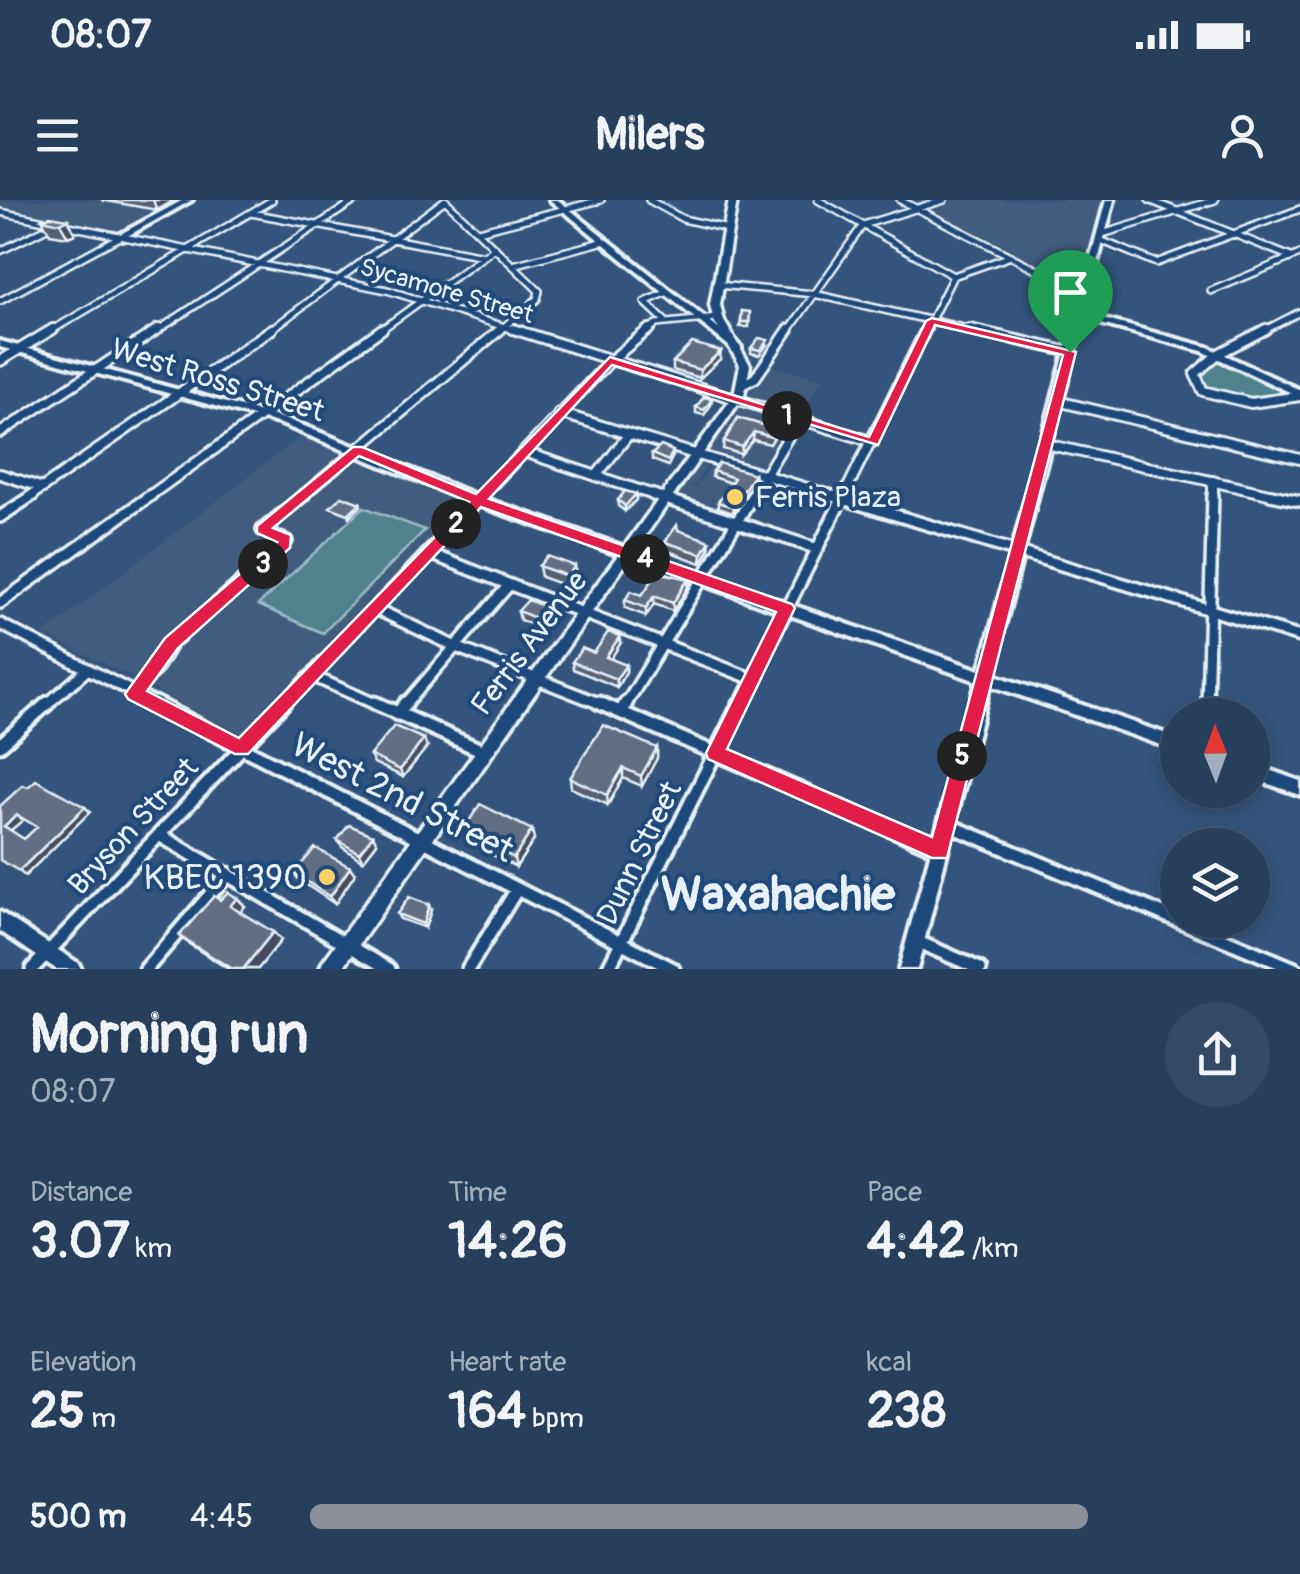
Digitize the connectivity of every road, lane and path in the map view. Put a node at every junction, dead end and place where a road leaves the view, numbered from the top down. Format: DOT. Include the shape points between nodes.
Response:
graph roads {
  1 [pos="188,200"];
  2 [pos="356,200"];
  3 [pos="445,200"];
  4 [pos="554,200"];
  5 [pos="601,200"];
  6 [pos="649,200"];
  7 [pos="733,200"];
  8 [pos="818,200"];
  9 [pos="900,200"];
  10 [pos="944,200"];
  11 [pos="1110,200"];
  12 [pos="1149,200"];
  13 [pos="1215,200"];
  14 [pos="273,201"];
  15 [pos="916,208"];
  16 [pos="565,209"];
  17 [pos="1300,209"];
  18 [pos="0,212"];
  19 [pos="1178,212"];
  20 [pos="250,213"];
  21 [pos="55,224"];
  22 [pos="863,225"];
  23 [pos="319,226"];
  24 [pos="728,228"];
  25 [pos="478,231"];
  26 [pos="1234,234"];
  27 [pos="119,237"];
  28 [pos="1101,237"];
  29 [pos="395,240"];
  30 [pos="606,241"];
  31 [pos="496,248"];
  32 [pos="187,250"];
  33 [pos="0,251"];
  34 [pos="1300,254"];
  35 [pos="484,256"];
  36 [pos="504,256"];
  37 [pos="1011,256"];
  38 [pos="1291,257"];
  39 [pos="258,264"];
  40 [pos="513,266"];
  41 [pos="953,276"];
  42 [pos="342,281"];
  43 [pos="718,285"];
  44 [pos="1211,291"];
  45 [pos="668,292"];
  46 [pos="814,294"];
  47 [pos="1088,294"];
  48 [pos="539,296"];
  49 [pos="0,301"];
  50 [pos="421,301"];
  51 [pos="1300,312"];
  52 [pos="1081,316"];
  53 [pos="718,318"];
  54 [pos="665,321"];
  55 [pos="932,321"];
  56 [pos="703,322"];
  57 [pos="504,327"];
  58 [pos="0,344"];
  59 [pos="20,349"];
  60 [pos="739,350"];
  61 [pos="1070,352"];
  62 [pos="1218,354"];
  63 [pos="0,361"];
  64 [pos="610,361"];
  65 [pos="766,362"];
  66 [pos="745,365"];
  67 [pos="96,369"];
  68 [pos="744,384"];
  69 [pos="181,391"];
  70 [pos="1300,395"];
  71 [pos="736,400"];
  72 [pos="1057,401"];
  73 [pos="560,414"];
  74 [pos="264,416"];
  75 [pos="799,419"];
  76 [pos="0,433"];
  77 [pos="628,434"];
  78 [pos="873,442"];
  79 [pos="1046,444"];
  80 [pos="358,450"];
  81 [pos="524,452"];
  82 [pos="698,455"];
  83 [pos="1300,459"];
  84 [pos="0,474"];
  85 [pos="765,475"];
  86 [pos="596,476"];
  87 [pos="1212,481"];
  88 [pos="43,488"];
  89 [pos="844,499"];
  90 [pos="667,500"];
  91 [pos="478,501"];
  92 [pos="1300,501"];
  93 [pos="0,517"];
  94 [pos="736,522"];
  95 [pos="287,541"];
  96 [pos="818,548"];
  97 [pos="1015,552"];
  98 [pos="428,553"];
  99 [pos="629,554"];
  100 [pos="702,580"];
  101 [pos="510,585"];
  102 [pos="0,603"];
  103 [pos="786,608"];
  104 [pos="376,609"];
  105 [pos="1208,610"];
  106 [pos="585,614"];
  107 [pos="0,624"];
  108 [pos="1300,637"];
  109 [pos="663,644"];
  110 [pos="456,647"];
  111 [pos="88,669"];
  112 [pos="312,676"];
  113 [pos="983,676"];
  114 [pos="753,678"];
  115 [pos="537,679"];
  116 [pos="134,694"];
  117 [pos="1207,698"];
  118 [pos="621,712"];
  119 [pos="396,714"];
  120 [pos="1160,739"];
  121 [pos="0,744"];
  122 [pos="242,748"];
  123 [pos="483,750"];
  124 [pos="715,753"];
  125 [pos="1270,777"];
  126 [pos="1300,788"];
  127 [pos="946,824"];
  128 [pos="159,835"];
  129 [pos="422,840"];
  130 [pos="939,850"];
  131 [pos="228,874"];
  132 [pos="516,889"];
  133 [pos="0,920"];
  134 [pos="916,940"];
  135 [pos="347,944"];
  136 [pos="622,944"];
  137 [pos="48,952"];
  138 [pos="32,969"];
  139 [pos="72,969"];
  140 [pos="146,969"];
  141 [pos="330,969"];
  142 [pos="389,969"];
  143 [pos="468,969"];
  144 [pos="608,969"];
  145 [pos="673,969"];
  146 [pos="908,969"];
  147 [pos="980,969"];
  148 [pos="1295,969"];
  1 -- 27 [label="street"];
  2 -- 23 [label="street"];
  3 -- 25 [label="street"];
  3 -- 29 [label="street"];
  4 -- 16 [label="street"];
  5 -- 16 [label="street"];
  6 -- 24 [label="street" via="683,219"];
  7 -- 24 [label="main road"];
  8 -- 22 [label="street"];
  9 -- 15 [label="street"];
  10 -- 15 [label="street"];
  11 -- 28 [label="street"];
  12 -- 19 [label="street"];
  13 -- 19 [label="street"];
  14 -- 20 [label="street"];
  15 -- 22 [label="street"];
  15 -- 37 [label="street"];
  16 -- 25 [label="street"];
  16 -- 30 [label="street"];
  17 -- 26 [label="street"];
  18 -- 21 [label="street, Sycamore Street"];
  19 -- 26 [label="street"];
  19 -- 28 [label="street"];
  20 -- 23 [label="street"];
  20 -- 32 [label="street"];
  21 -- 27 [label="street, Sycamore Street"];
  21 -- 33 [label="street"];
  22 -- 41 [label="street"];
  22 -- 46 [label="street, Ferris Avenue"];
  23 -- 29 [label="street"];
  23 -- 39 [label="street"];
  24 -- 43 [label="main road"];
  25 -- 31 [label="street"];
  26 -- 28 [label="street" via="1150,263"];
  26 -- 38 [label="street"];
  27 -- 32 [label="street, Sycamore Street"];
  27 -- 49 [label="street"];
  28 -- 47 [label="street"];
  29 -- 35 [label="street"];
  29 -- 42 [label="street"];
  30 -- 40 [label="street"];
  30 -- 45 [label="street"];
  31 -- 35 [label="street"];
  31 -- 36 [label="street"];
  32 -- 39 [label="street, Sycamore Street"];
  32 -- 59 [label="street"];
  34 -- 38 [label="street"];
  35 -- 36 [label="street"];
  35 -- 50 [label="street"];
  36 -- 40 [label="street"];
  37 -- 41 [label="street"];
  37 -- 47 [label="street"];
  38 -- 44 [label="street"];
  39 -- 42 [label="street, Sycamore Street"];
  39 -- 67 [label="street"];
  40 -- 48 [label="street"];
  41 -- 55 [label="street, Dunn Street"];
  42 -- 50 [label="street, Sycamore Street"];
  42 -- 69 [label="street"];
  43 -- 46 [label="street"];
  43 -- 53 [label="main road"];
  45 -- 54 [label="street" via="645,302"];
  45 -- 56 [label="street"];
  46 -- 55 [label="street"];
  46 -- 65 [label="street, Ferris Avenue"];
  47 -- 52 [label="street"];
  48 -- 57 [label="street"];
  50 -- 57 [label="street, Sycamore Street"];
  50 -- 74 [label="street"];
  51 -- 62 [label="street"];
  52 -- 61 [label="street"];
  52 -- 62 [label="street"];
  53 -- 56 [label="street"];
  53 -- 60 [label="main road"];
  54 -- 56 [label="street"];
  54 -- 64 [label="street, Bryson Street"];
  55 -- 61 [label="street"];
  55 -- 78 [label="street, Dunn Street"];
  56 -- 60 [label="street"];
  57 -- 64 [label="street, Sycamore Street"];
  57 -- 80 [label="street"];
  58 -- 59 [label="street, West Ross Street"];
  59 -- 63 [label="street"];
  59 -- 67 [label="street, West Ross Street"];
  60 -- 66 [label="main road"];
  61 -- 72 [label="street"];
  62 -- 70 [label="street"];
  62 -- 70 [label="street" via="1196,374 1213,396 1258,404"];
  64 -- 71 [label="street, Sycamore Street"];
  64 -- 73 [label="street, Bryson Street"];
  65 -- 66 [label="street"];
  65 -- 68 [label="street, Ferris Avenue"];
  66 -- 68 [label="main road"];
  67 -- 69 [label="street, West Ross Street"];
  67 -- 76 [label="street"];
  68 -- 71 [label="main road, Ferris Avenue"];
  69 -- 74 [label="street, West Ross Street"];
  69 -- 88 [label="street"];
  71 -- 75 [label="street, Sycamore Street"];
  71 -- 82 [label="main road, Ferris Avenue"];
  72 -- 79 [label="street"];
  72 -- 83 [label="street"];
  73 -- 77 [label="street"];
  73 -- 81 [label="street, Bryson Street"];
  74 -- 80 [label="street, West Ross Street"];
  74 -- 102 [label="street"];
  75 -- 78 [label="street, Sycamore Street"];
  75 -- 85 [label="street"];
  77 -- 82 [label="street"];
  77 -- 86 [label="street"];
  78 -- 89 [label="street, Dunn Street"];
  79 -- 87 [label="street"];
  79 -- 97 [label="street"];
  80 -- 91 [label="street, West Ross Street"];
  80 -- 95 [label="street" via="262,530"];
  81 -- 86 [label="street"];
  81 -- 91 [label="street, Bryson Street"];
  82 -- 85 [label="street"];
  82 -- 90 [label="main road, Ferris Avenue"];
  84 -- 88 [label="street"];
  85 -- 89 [label="street"];
  85 -- 94 [label="street"];
  86 -- 90 [label="street"];
  87 -- 92 [label="street"];
  87 -- 105 [label="street"];
  88 -- 93 [label="street"];
  89 -- 96 [label="street, Dunn Street"];
  89 -- 97 [label="street"];
  90 -- 94 [label="street"];
  90 -- 99 [label="main road, Ferris Avenue"];
  91 -- 98 [label="street, Bryson Street"];
  91 -- 99 [label="street, West Ross Street"];
  94 -- 96 [label="street"];
  94 -- 100 [label="street"];
  95 -- 116 [label="street" via="172,643"];
  96 -- 103 [label="street, Dunn Street"];
  97 -- 105 [label="street"];
  97 -- 113 [label="street"];
  98 -- 101 [label="street"];
  98 -- 104 [label="street, Bryson Street"];
  99 -- 100 [label="street, West Ross Street"];
  99 -- 106 [label="main road, Ferris Avenue"];
  100 -- 103 [label="street, West Ross Street"];
  100 -- 109 [label="street"];
  101 -- 106 [label="street"];
  101 -- 110 [label="street"];
  103 -- 113 [label="street, West Ross Street"];
  103 -- 114 [label="street, Dunn Street"];
  104 -- 110 [label="street"];
  104 -- 112 [label="street, Bryson Street"];
  105 -- 108 [label="street"];
  105 -- 117 [label="street"];
  106 -- 109 [label="street"];
  106 -- 115 [label="main road, Ferris Avenue"];
  107 -- 111 [label="street, West 2nd Street"];
  109 -- 114 [label="street"];
  109 -- 118 [label="street"];
  110 -- 115 [label="street"];
  110 -- 119 [label="street"];
  111 -- 116 [label="street, West 2nd Street"];
  111 -- 121 [label="street"];
  112 -- 119 [label="street"];
  112 -- 122 [label="street, Bryson Street"];
  113 -- 120 [label="street, West Ross Street"];
  113 -- 127 [label="street"];
  114 -- 124 [label="street, Dunn Street"];
  115 -- 118 [label="street"];
  115 -- 123 [label="main road, Ferris Avenue"];
  116 -- 122 [label="street, West 2nd Street"];
  118 -- 124 [label="street"];
  119 -- 123 [label="street"];
  122 -- 128 [label="street, Bryson Street"];
  122 -- 129 [label="street, West 2nd Street"];
  123 -- 129 [label="main road, Ferris Avenue"];
  124 -- 130 [label="street"];
  124 -- 136 [label="street, Dunn Street"];
  125 -- 126 [label="street"];
  127 -- 130 [label="street"];
  127 -- 148 [label="street"];
  128 -- 131 [label="street"];
  128 -- 137 [label="street, Bryson Street"];
  129 -- 132 [label="street, West 2nd Street"];
  129 -- 135 [label="main road, Ferris Avenue"];
  130 -- 134 [label="street"];
  131 -- 135 [label="street"];
  131 -- 140 [label="street"];
  132 -- 136 [label="street, West 2nd Street"];
  132 -- 143 [label="street"];
  133 -- 137 [label="street"];
  134 -- 146 [label="street"];
  134 -- 147 [label="street"];
  135 -- 141 [label="main road, Ferris Avenue"];
  135 -- 142 [label="street"];
  136 -- 144 [label="street, Dunn Street"];
  136 -- 145 [label="street, West 2nd Street"];
  137 -- 138 [label="street, Bryson Street"];
  137 -- 139 [label="street"];
}
